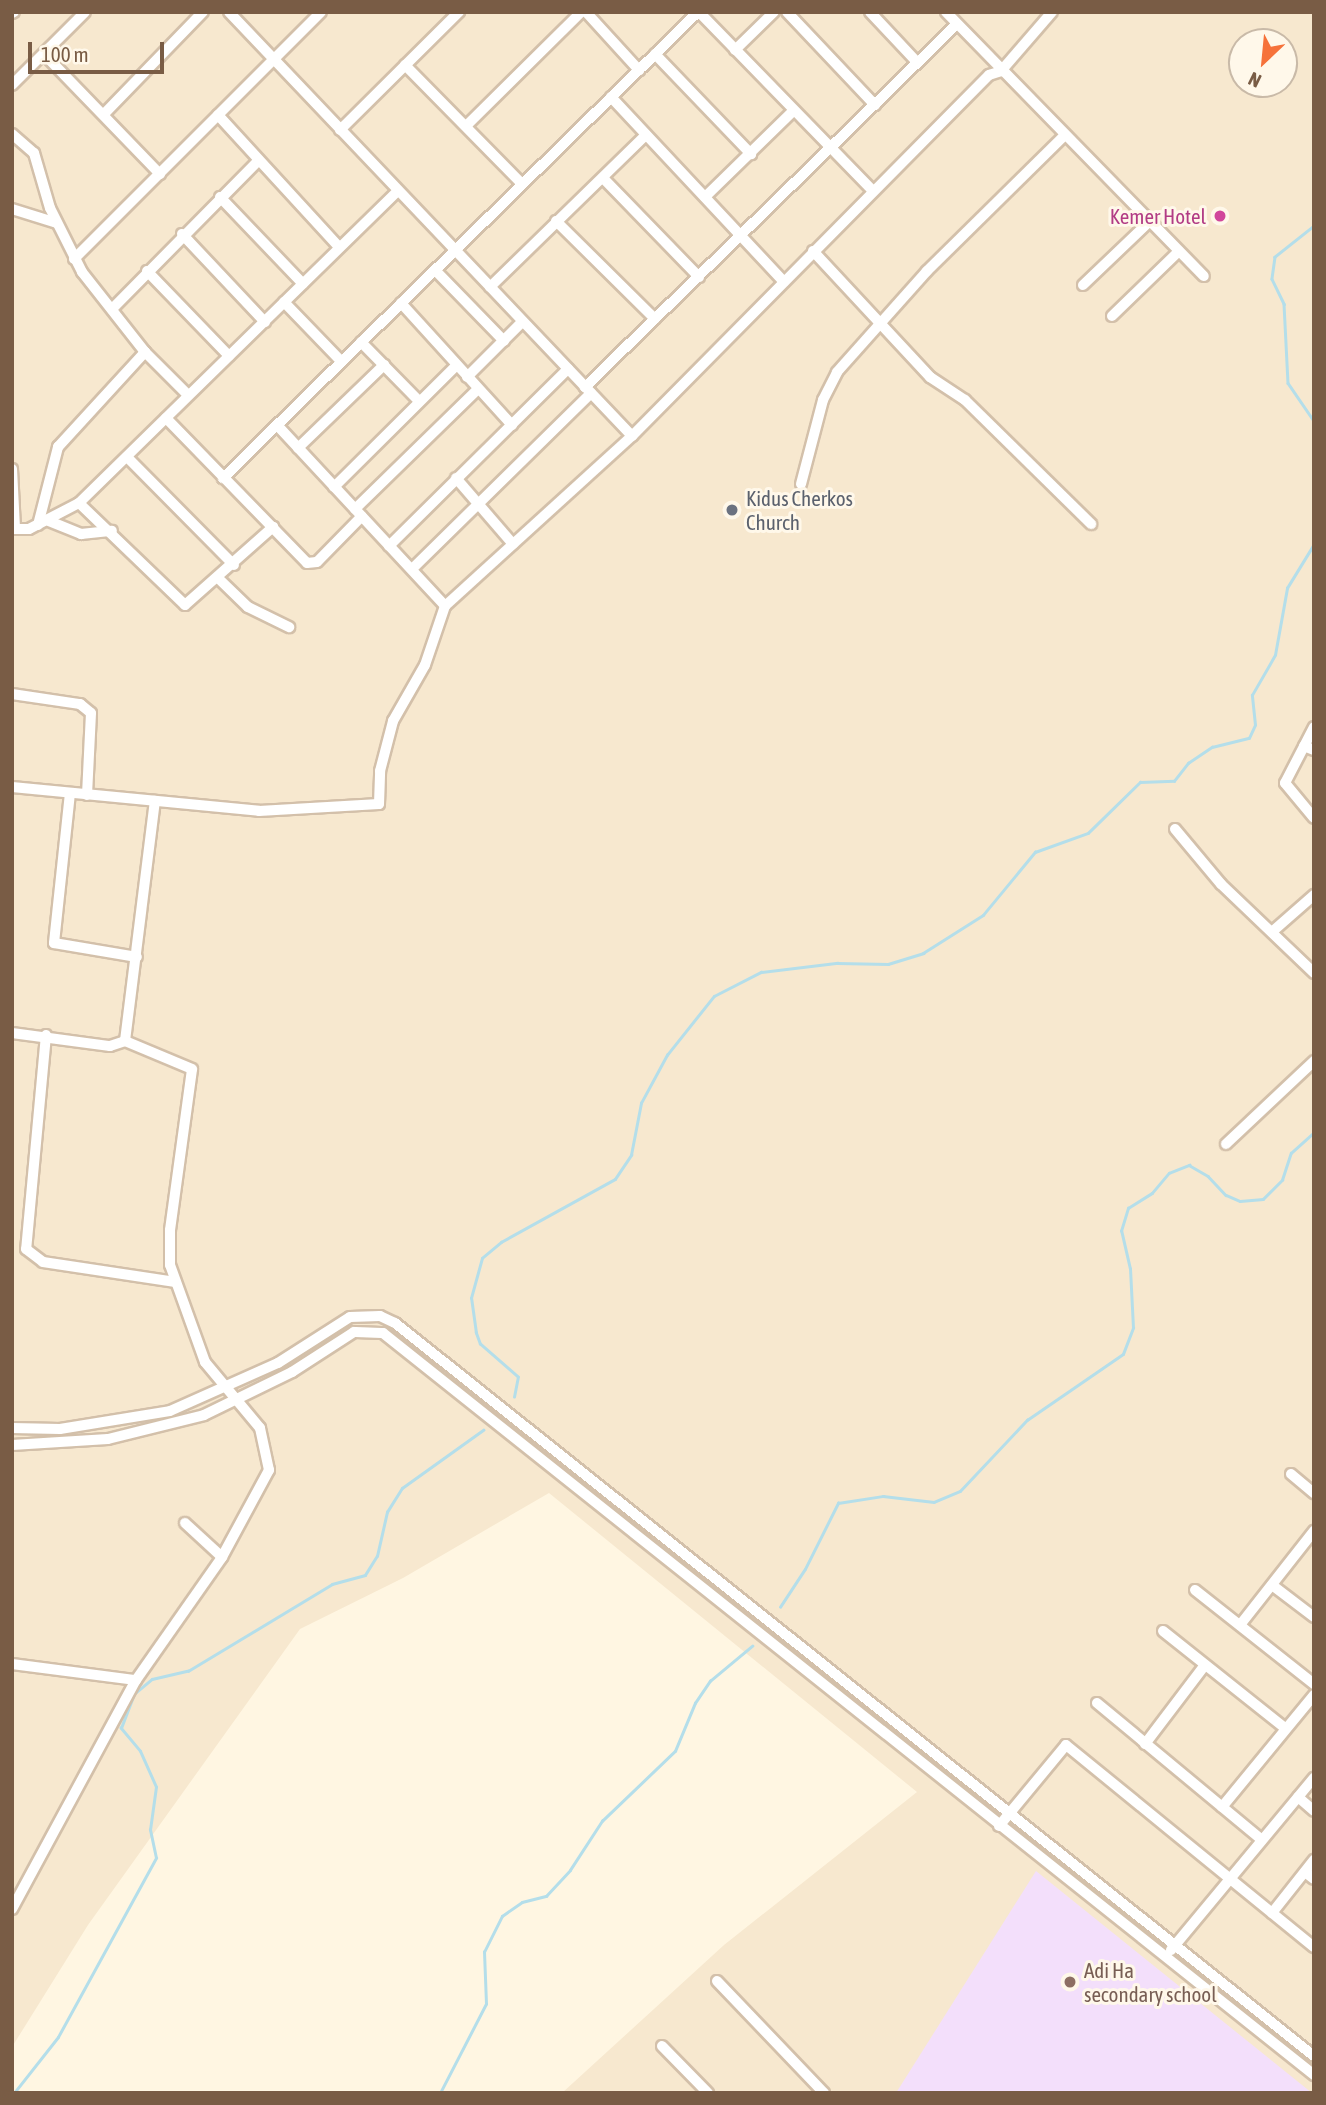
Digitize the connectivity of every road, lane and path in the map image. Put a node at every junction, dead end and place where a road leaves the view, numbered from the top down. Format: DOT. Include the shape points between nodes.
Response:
graph roads {
  1 [pos="85,12"];
  2 [pos="203,12"];
  3 [pos="229,12"];
  4 [pos="321,12"];
  5 [pos="458,12"];
  6 [pos="583,12"];
  7 [pos="698,12"];
  8 [pos="774,12"];
  9 [pos="787,12"];
  10 [pos="870,12"];
  11 [pos="946,12"];
  12 [pos="1052,12"];
  13 [pos="957,24"];
  14 [pos="735,50"];
  15 [pos="44,54"];
  16 [pos="655,54"];
  17 [pos="272,60"];
  18 [pos="918,62"];
  19 [pos="405,65"];
  20 [pos="639,70"];
  21 [pos="1001,71"];
  22 [pos="12,85"];
  23 [pos="611,97"];
  24 [pos="875,104"];
  25 [pos="794,110"];
  26 [pos="104,114"];
  27 [pos="218,115"];
  28 [pos="467,125"];
  29 [pos="340,130"];
  30 [pos="12,134"];
  31 [pos="646,135"];
  32 [pos="1065,135"];
  33 [pos="831,147"];
  34 [pos="751,154"];
  35 [pos="259,160"];
  36 [pos="160,174"];
  37 [pos="603,178"];
  38 [pos="523,184"];
  39 [pos="398,191"];
  40 [pos="873,191"];
  41 [pos="220,197"];
  42 [pos="705,197"];
  43 [pos="12,209"];
  44 [pos="556,221"];
  45 [pos="1150,221"];
  46 [pos="57,223"];
  47 [pos="183,234"];
  48 [pos="741,235"];
  49 [pos="340,247"];
  50 [pos="455,251"];
  51 [pos="813,251"];
  52 [pos="1179,251"];
  53 [pos="74,260"];
  54 [pos="435,270"];
  55 [pos="147,271"];
  56 [pos="1205,276"];
  57 [pos="699,277"];
  58 [pos="784,282"];
  59 [pos="303,284"];
  60 [pos="1083,285"];
  61 [pos="490,287"];
  62 [pos="284,302"];
  63 [pos="401,303"];
  64 [pos="112,309"];
  65 [pos="1112,316"];
  66 [pos="655,319"];
  67 [pos="522,321"];
  68 [pos="265,322"];
  69 [pos="879,322"];
  70 [pos="504,341"];
  71 [pos="361,342"];
  72 [pos="145,352"];
  73 [pos="229,356"];
  74 [pos="342,362"];
  75 [pos="384,365"];
  76 [pos="456,366"];
  77 [pos="568,369"];
  78 [pos="467,377"];
  79 [pos="478,389"];
  80 [pos="588,390"];
  81 [pos="188,395"];
  82 [pos="419,401"];
  83 [pos="166,418"];
  84 [pos="277,425"];
  85 [pos="512,425"];
  86 [pos="632,436"];
  87 [pos="298,448"];
  88 [pos="127,457"];
  89 [pos="12,469"];
  90 [pos="223,478"];
  91 [pos="456,478"];
  92 [pos="801,484"];
  93 [pos="334,487"];
  94 [pos="79,503"];
  95 [pos="478,505"];
  96 [pos="358,512"];
  97 [pos="49,521"];
  98 [pos="1091,524"];
  99 [pos="38,525"];
  100 [pos="273,527"];
  101 [pos="14,529"];
  102 [pos="112,531"];
  103 [pos="513,544"];
  104 [pos="390,546"];
  105 [pos="234,565"];
  106 [pos="412,569"];
  107 [pos="219,579"];
  108 [pos="445,606"];
  109 [pos="289,628"];
  110 [pos="12,694"];
  111 [pos="1314,727"];
  112 [pos="1309,748"];
  113 [pos="12,787"];
  114 [pos="71,793"];
  115 [pos="87,795"];
  116 [pos="155,801"];
  117 [pos="1314,818"];
  118 [pos="1175,830"];
  119 [pos="1314,895"];
  120 [pos="1273,931"];
  121 [pos="137,957"];
  122 [pos="1314,973"];
  123 [pos="12,1033"];
  124 [pos="46,1035"];
  125 [pos="125,1041"];
  126 [pos="1314,1061"];
  127 [pos="1226,1144"];
  128 [pos="176,1282"];
  129 [pos="224,1390"];
  130 [pos="235,1401"];
  131 [pos="12,1428"];
  132 [pos="12,1445"];
  133 [pos="1291,1475"];
  134 [pos="1314,1493"];
  135 [pos="185,1523"];
  136 [pos="1314,1531"];
  137 [pos="222,1557"];
  138 [pos="693,1560"];
  139 [pos="685,1572"];
  140 [pos="1272,1586"];
  141 [pos="1195,1590"];
  142 [pos="1314,1617"];
  143 [pos="1240,1625"];
  144 [pos="1163,1631"];
  145 [pos="12,1664"];
  146 [pos="1206,1665"];
  147 [pos="136,1680"];
  148 [pos="1314,1684"];
  149 [pos="861,1693"];
  150 [pos="1314,1695"];
  151 [pos="1097,1703"];
  152 [pos="851,1705"];
  153 [pos="1285,1728"];
  154 [pos="1145,1744"];
  155 [pos="1314,1778"];
  156 [pos="1298,1797"];
  157 [pos="1222,1807"];
  158 [pos="1314,1811"];
  159 [pos="1011,1814"];
  160 [pos="999,1826"];
  161 [pos="1262,1840"];
  162 [pos="1314,1860"];
  163 [pos="1305,1872"];
  164 [pos="1228,1879"];
  165 [pos="1314,1879"];
  166 [pos="12,1909"];
  167 [pos="1272,1913"];
  168 [pos="1175,1946"];
  169 [pos="1314,1947"];
  170 [pos="1164,1958"];
  171 [pos="717,1981"];
  172 [pos="662,2046"];
  173 [pos="1314,2056"];
  174 [pos="1314,2075"];
  175 [pos="708,2093"];
  176 [pos="824,2093"];
  1 -- 15 [label="street"];
  2 -- 26 [label="street"];
  3 -- 17 [label="street"];
  4 -- 17 [label="street"];
  5 -- 19 [label="street"];
  6 -- 20 [label="street"];
  6 -- 28 [label="street"];
  7 -- 14 [label="street"];
  7 -- 16 [label="street"];
  8 -- 14 [label="street"];
  9 -- 24 [label="street"];
  10 -- 18 [label="street"];
  11 -- 13 [label="street"];
  12 -- 21 [label="street"];
  13 -- 18 [label="street"];
  13 -- 21 [label="street"];
  14 -- 25 [label="street"];
  15 -- 22 [label="street"];
  15 -- 26 [label="street"];
  16 -- 20 [label="street"];
  16 -- 34 [label="street"];
  17 -- 27 [label="street"];
  17 -- 29 [label="street"];
  18 -- 24 [label="street"];
  19 -- 28 [label="street"];
  19 -- 29 [label="street"];
  20 -- 23 [label="street"];
  21 -- 32 [label="street"];
  21 -- 40 [label="street" via="989,75"];
  23 -- 31 [label="street"];
  23 -- 38 [label="street"];
  24 -- 33 [label="street"];
  25 -- 33 [label="street"];
  25 -- 34 [label="street"];
  26 -- 36 [label="street"];
  27 -- 35 [label="street"];
  27 -- 36 [label="street"];
  28 -- 38 [label="street"];
  29 -- 39 [label="street"];
  30 -- 46 [label="street" via="34,153"];
  31 -- 37 [label="street"];
  31 -- 42 [label="street"];
  32 -- 45 [label="street"];
  32 -- 69 [label="street"];
  33 -- 40 [label="street"];
  33 -- 48 [label="street"];
  34 -- 42 [label="street"];
  35 -- 41 [label="street"];
  35 -- 49 [label="street"];
  36 -- 53 [label="street"];
  37 -- 44 [label="street"];
  37 -- 57 [label="street"];
  38 -- 50 [label="street"];
  39 -- 49 [label="street"];
  39 -- 50 [label="street"];
  40 -- 51 [label="street"];
  41 -- 47 [label="street"];
  41 -- 59 [label="street"];
  42 -- 48 [label="street"];
  43 -- 46 [label="street"];
  44 -- 61 [label="street"];
  44 -- 66 [label="street"];
  45 -- 52 [label="street"];
  45 -- 60 [label="street"];
  46 -- 53 [label="street"];
  47 -- 55 [label="street"];
  47 -- 68 [label="street"];
  48 -- 57 [label="street"];
  48 -- 58 [label="street"];
  49 -- 59 [label="street"];
  50 -- 54 [label="street"];
  50 -- 61 [label="street"];
  51 -- 58 [label="street"];
  51 -- 69 [label="street"];
  52 -- 56 [label="street"];
  52 -- 65 [label="street"];
  53 -- 64 [label="street"];
  54 -- 63 [label="street"];
  54 -- 70 [label="street"];
  55 -- 64 [label="street"];
  55 -- 73 [label="street"];
  57 -- 66 [label="street"];
  58 -- 86 [label="street"];
  59 -- 62 [label="street"];
  61 -- 67 [label="street"];
  62 -- 68 [label="street"];
  62 -- 74 [label="street"];
  63 -- 71 [label="street"];
  63 -- 76 [label="street"];
  64 -- 72 [label="street"];
  66 -- 80 [label="street"];
  67 -- 70 [label="street"];
  67 -- 77 [label="street"];
  68 -- 73 [label="street"];
  69 -- 92 [label="street" via="837,372 823,400"];
  69 -- 98 [label="street" via="930,377 965,400"];
  70 -- 78 [label="street"];
  71 -- 74 [label="street"];
  71 -- 75 [label="street"];
  72 -- 81 [label="street"];
  72 -- 99 [label="street" via="58,447"];
  73 -- 81 [label="street"];
  74 -- 84 [label="street"];
  75 -- 82 [label="street"];
  75 -- 87 [label="street"];
  76 -- 78 [label="street"];
  76 -- 82 [label="street"];
  77 -- 80 [label="street"];
  77 -- 85 [label="street"];
  78 -- 79 [label="street"];
  79 -- 85 [label="street"];
  79 -- 96 [label="street"];
  80 -- 86 [label="street"];
  80 -- 95 [label="street"];
  81 -- 83 [label="street"];
  82 -- 93 [label="street"];
  83 -- 88 [label="street"];
  83 -- 90 [label="street"];
  84 -- 87 [label="street"];
  84 -- 90 [label="street"];
  85 -- 91 [label="street"];
  86 -- 103 [label="street"];
  87 -- 93 [label="street"];
  88 -- 94 [label="street"];
  88 -- 105 [label="street"];
  89 -- 101 [label="street"];
  90 -- 100 [label="street"];
  91 -- 95 [label="street"];
  91 -- 104 [label="street"];
  93 -- 96 [label="street"];
  94 -- 97 [label="street"];
  94 -- 102 [label="street"];
  95 -- 103 [label="street"];
  95 -- 106 [label="street"];
  96 -- 100 [label="street" via="310,564"];
  96 -- 104 [label="street"];
  97 -- 99 [label="street"];
  97 -- 102 [label="street" via="81,534"];
  99 -- 101 [label="street"];
  100 -- 105 [label="street"];
  102 -- 107 [label="street" via="181,604 191,604"];
  103 -- 108 [label="street"];
  104 -- 106 [label="street"];
  105 -- 107 [label="street"];
  106 -- 108 [label="street"];
  107 -- 109 [label="street" via="248,607"];
  108 -- 116 [label="street" via="425,665 393,720 380,771 379,804 259,811"];
  110 -- 115 [label="street" via="69,702 91,713"];
  111 -- 112 [label="street"];
  112 -- 117 [label="street" via="1285,783"];
  113 -- 114 [label="street"];
  114 -- 115 [label="street"];
  114 -- 121 [label="street" via="54,943"];
  115 -- 116 [label="street"];
  116 -- 121 [label="street"];
  118 -- 120 [label="street" via="1221,884"];
  119 -- 120 [label="street"];
  120 -- 122 [label="street"];
  121 -- 125 [label="street"];
  123 -- 124 [label="street"];
  124 -- 125 [label="street" via="110,1046"];
  124 -- 128 [label="street" via="26,1249 43,1262"];
  125 -- 128 [label="street" via="185,1063 194,1075 170,1230 170,1265"];
  126 -- 127 [label="street"];
  128 -- 129 [label="street" via="193,1337"];
  129 -- 130 [label="street"];
  129 -- 131 [label="street" via="128,1422"];
  129 -- 138 [label="street" via="278,1363 335,1324 350,1317 380,1317 421,1340"];
  130 -- 132 [label="street" via="191,1419 108,1439"];
  130 -- 137 [label="street" via="260,1428 269,1469"];
  130 -- 139 [label="street" via="292,1372 344,1336 374,1330 398,1343"];
  133 -- 134 [label="street"];
  135 -- 137 [label="street"];
  136 -- 140 [label="street"];
  137 -- 147 [label="street"];
  138 -- 139 [label="street"];
  138 -- 149 [label="street"];
  139 -- 152 [label="street"];
  140 -- 142 [label="street"];
  140 -- 143 [label="street"];
  141 -- 143 [label="street"];
  143 -- 148 [label="street"];
  144 -- 146 [label="street"];
  145 -- 147 [label="street"];
  146 -- 153 [label="street"];
  146 -- 154 [label="street"];
  147 -- 166 [label="street"];
  149 -- 152 [label="street"];
  149 -- 159 [label="street"];
  150 -- 153 [label="street"];
  151 -- 154 [label="street"];
  152 -- 160 [label="street"];
  153 -- 157 [label="street"];
  154 -- 157 [label="street"];
  155 -- 156 [label="street"];
  156 -- 158 [label="street"];
  156 -- 161 [label="street"];
  157 -- 161 [label="street"];
  159 -- 160 [label="street"];
  159 -- 164 [label="street" via="1066,1745"];
  159 -- 168 [label="street"];
  160 -- 170 [label="street"];
  161 -- 164 [label="street"];
  162 -- 163 [label="street"];
  163 -- 165 [label="street"];
  163 -- 167 [label="street"];
  164 -- 167 [label="street"];
  164 -- 168 [label="street"];
  167 -- 169 [label="street"];
  168 -- 170 [label="street"];
  168 -- 173 [label="street"];
  170 -- 174 [label="street"];
  171 -- 176 [label="street"];
  172 -- 175 [label="street"];
}
